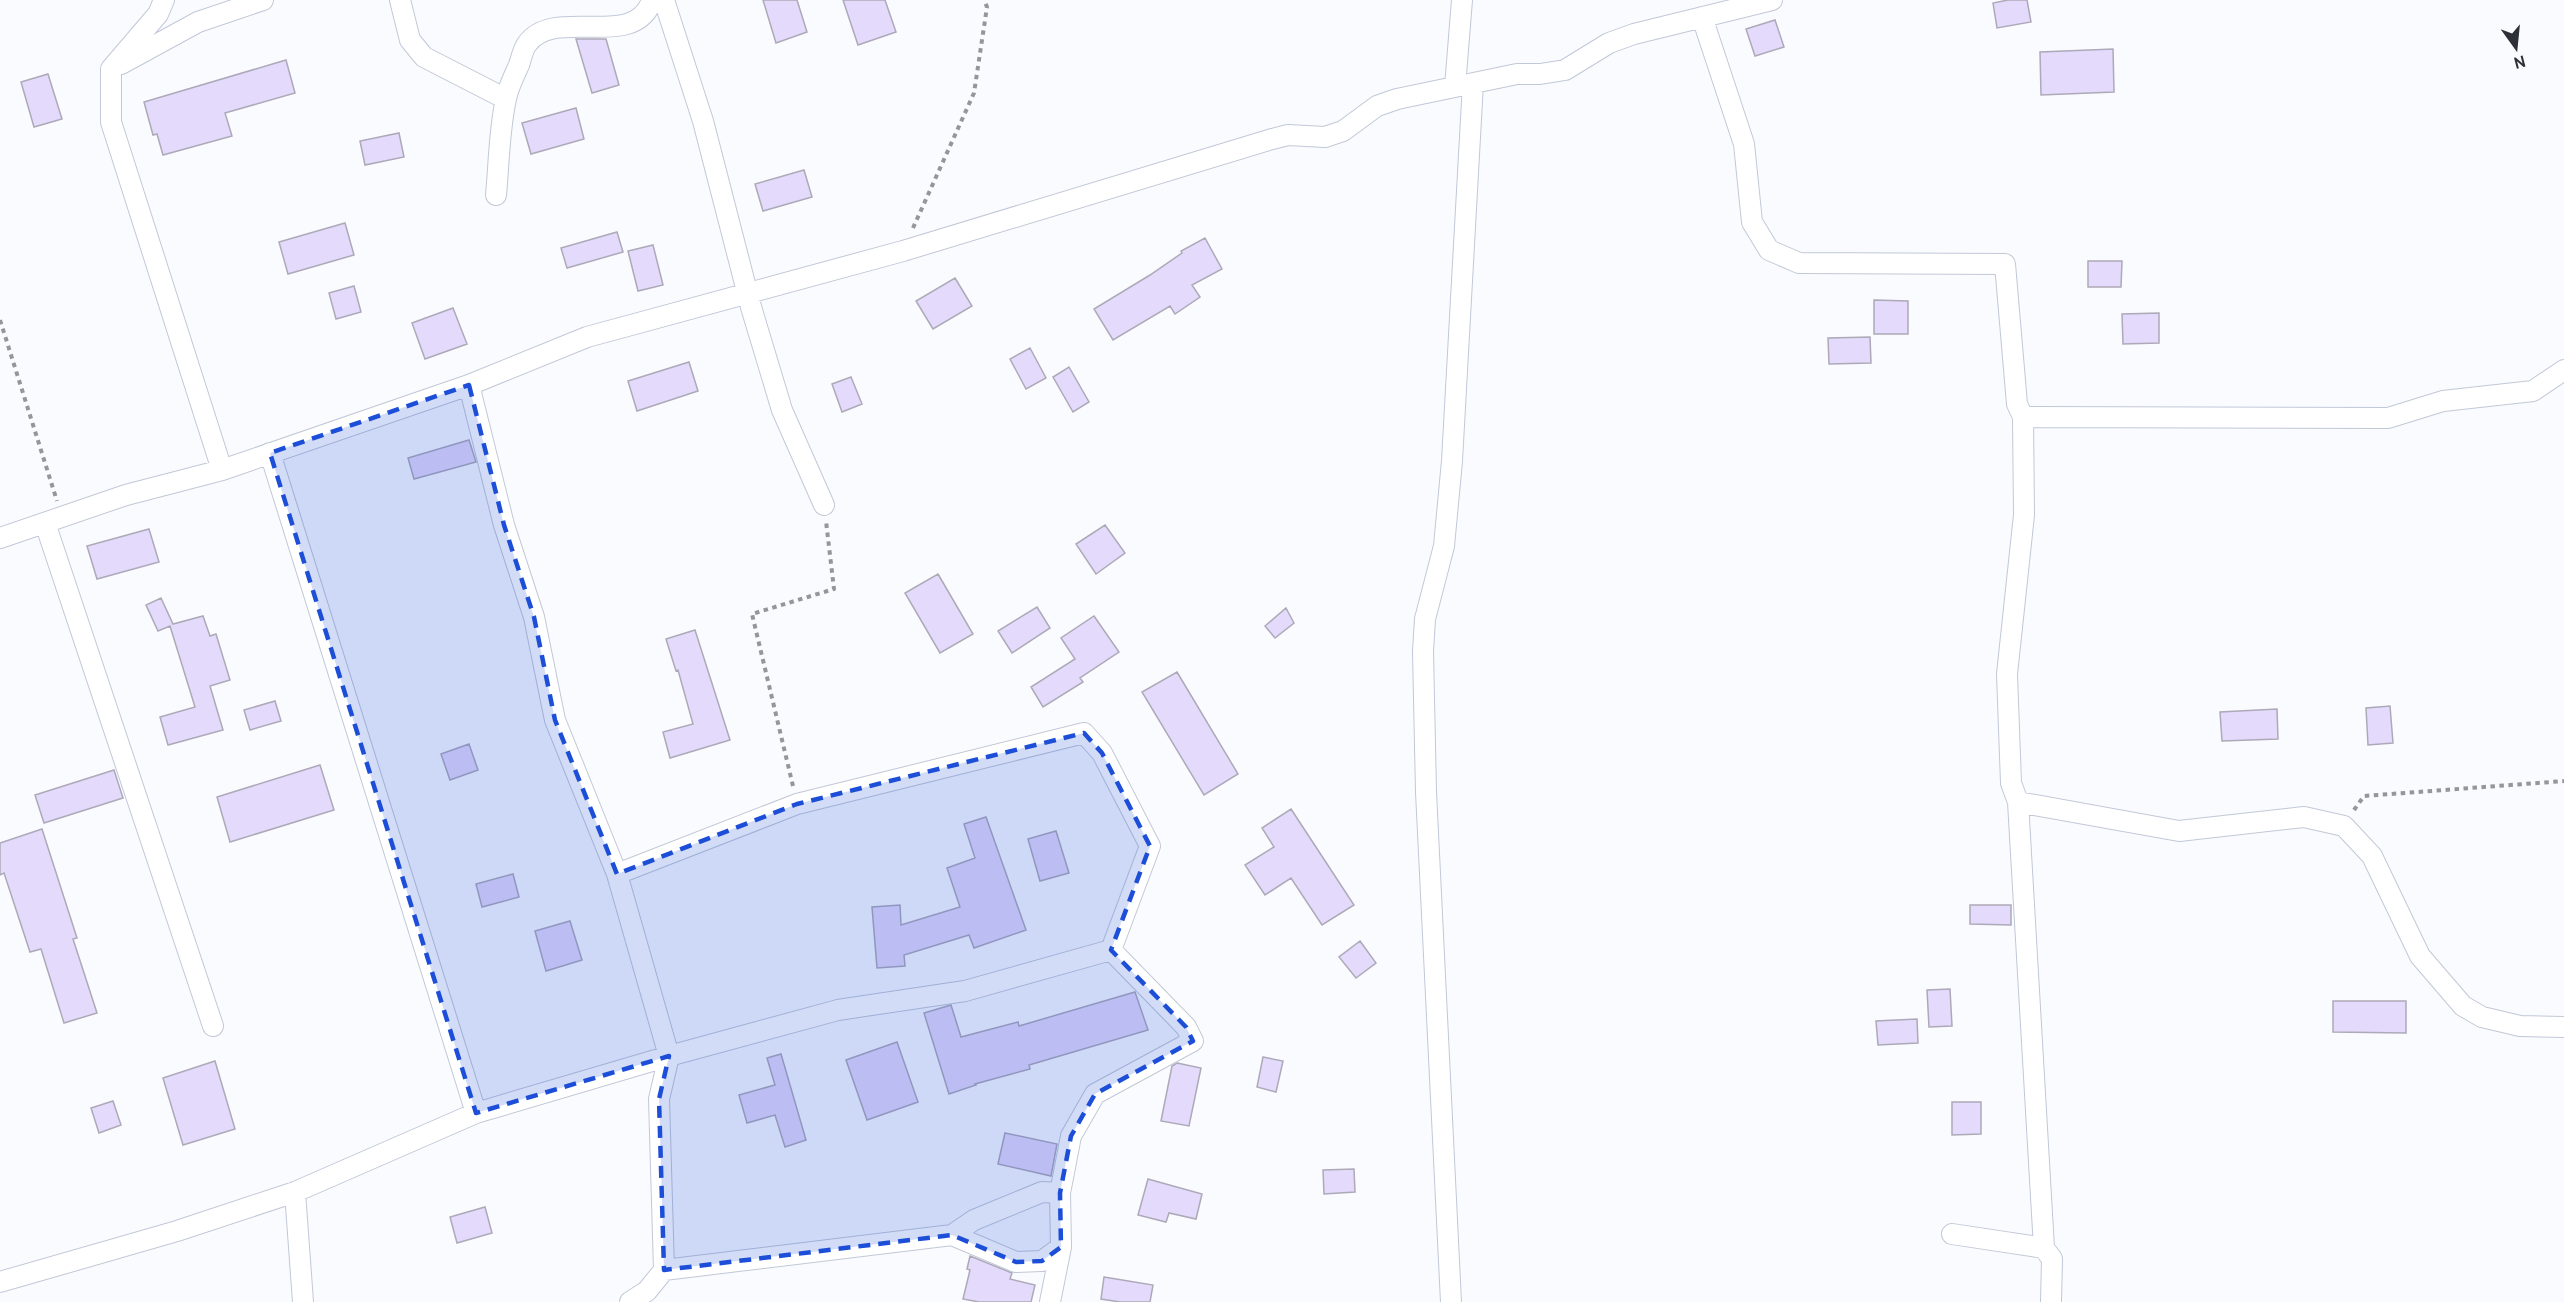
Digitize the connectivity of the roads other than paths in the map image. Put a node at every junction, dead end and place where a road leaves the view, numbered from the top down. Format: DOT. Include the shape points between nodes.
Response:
graph roads {
  1 [pos="164,0"];
  2 [pos="263,0"];
  3 [pos="400,0"];
  4 [pos="652,0"];
  5 [pos="664,0"];
  6 [pos="1462,0"];
  7 [pos="1772,0"];
  8 [pos="1702,17"];
  9 [pos="111,69"];
  10 [pos="1464,85"];
  11 [pos="506,99"];
  12 [pos="496,195"];
  13 [pos="749,293"];
  14 [pos="2564,370"];
  15 [pos="469,385"];
  16 [pos="2023,417"];
  17 [pos="270,453"];
  18 [pos="222,470"];
  19 [pos="824,505"];
  20 [pos="53,520"];
  21 [pos="0,538"];
  22 [pos="2018,802"];
  23 [pos="617,874"];
  24 [pos="1111,950"];
  25 [pos="213,1026"];
  26 [pos="2564,1027"];
  27 [pos="669,1056"];
  28 [pos="476,1113"];
  29 [pos="295,1192"];
  30 [pos="1060,1193"];
  31 [pos="1952,1234"];
  32 [pos="952,1235"];
  33 [pos="1061,1247"];
  34 [pos="2044,1248"];
  35 [pos="664,1270"];
  36 [pos="0,1282"];
  37 [pos="303,1302"];
  38 [pos="630,1302"];
  39 [pos="1050,1302"];
  40 [pos="1450,1302"];
  41 [pos="2051,1302"];
  1 -- 9 [label="street" via="158,14"];
  2 -- 9 [label="street" via="198,22"];
  3 -- 11 [label="street" via="410,40 424,57"];
  4 -- 11 [label="street" via="633,23 614,28 586,26 545,31 527,43"];
  5 -- 13 [label="street" via="703,121"];
  6 -- 10 [label="street"];
  7 -- 8 [label="street"];
  8 -- 10 [label="street" via="1617,40 1565,70 1517,74"];
  8 -- 16 [label="street" via="1744,144 1752,222 1768,250 1799,263 2005,264 2018,404"];
  9 -- 18 [label="street" via="111,122"];
  10 -- 13 [label="street" via="1377,106 1343,131 1324,137 1272,138 903,251"];
  10 -- 40 [label="street" via="1451,472 1443,546 1425,619 1423,651"];
  11 -- 12 [label="street"];
  13 -- 15 [label="street" via="587,337"];
  13 -- 19 [label="street" via="782,410"];
  14 -- 16 [label="street" via="2533,391 2443,401 2388,418"];
  15 -- 17 [label="street"];
  15 -- 23 [label="street" via="504,525 534,616 555,720"];
  16 -- 22 [label="street" via="2024,515 2007,674 2010,783"];
  17 -- 18 [label="street"];
  17 -- 28 [label="street"];
  18 -- 20 [label="street" via="126,495"];
  20 -- 21 [label="street"];
  20 -- 25 [label="street"];
  22 -- 26 [label="street" via="2179,831 2304,817 2344,826 2372,856 2420,956 2463,1006 2482,1017 2520,1026"];
  22 -- 34 [label="street"];
  23 -- 24 [label="street" via="797,804 1084,733 1102,753 1150,846"];
  23 -- 27 [label="street"];
  24 -- 27 [label="street" via="965,991 838,1010"];
  24 -- 30 [label="street" via="1186,1027 1193,1041 1095,1094 1071,1137"];
  27 -- 28 [label="street"];
  27 -- 35 [label="street" via="659,1099"];
  28 -- 29 [label="street"];
  29 -- 36 [label="street"];
  29 -- 37 [label="street"];
  30 -- 32 [label="street" via="1042,1192 974,1220"];
  30 -- 33 [label="street"];
  31 -- 34 [label="street"];
  32 -- 33 [label="street" via="1016,1262 1042,1261"];
  32 -- 35 [label="street"];
  33 -- 39 [label="street"];
  34 -- 41 [label="street" via="2052,1259"];
  35 -- 38 [label="street" via="647,1291"];
}
